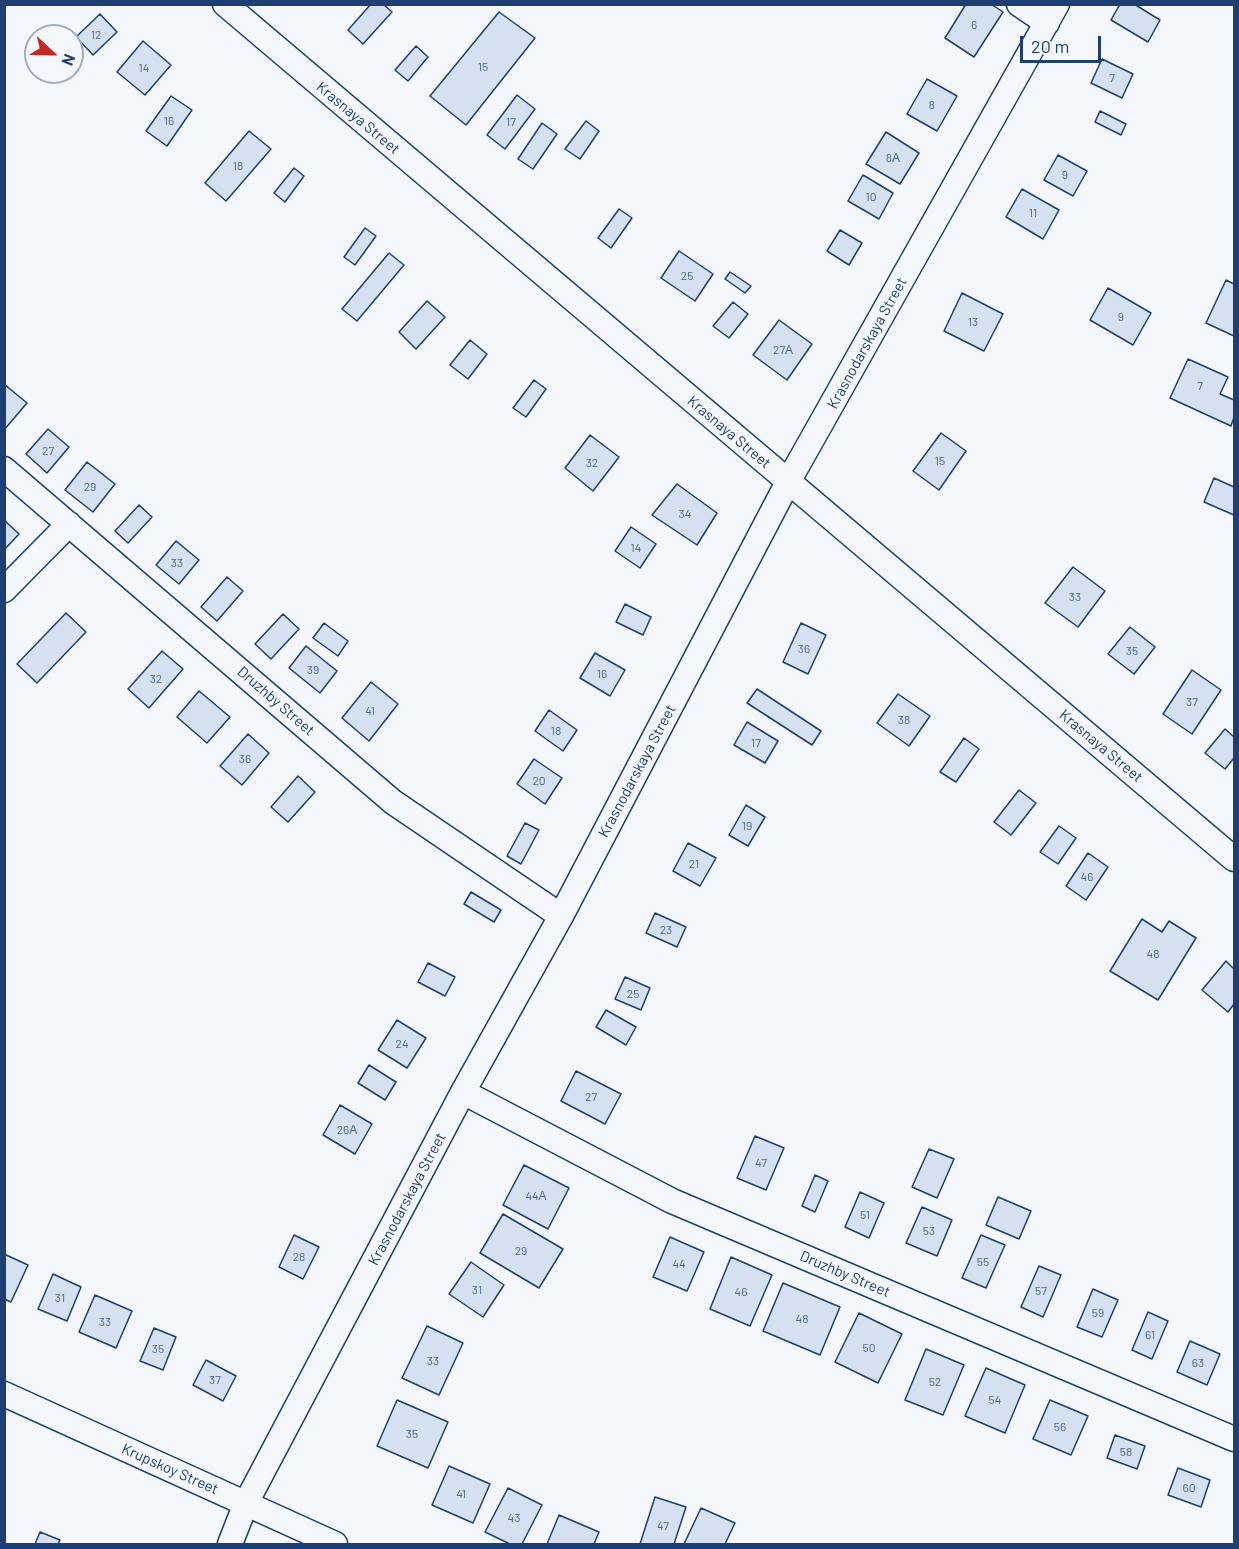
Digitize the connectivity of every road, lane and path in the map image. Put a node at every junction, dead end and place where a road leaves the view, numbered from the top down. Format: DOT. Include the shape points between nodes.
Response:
graph roads {
  1 [pos="225,4"];
  2 [pos="1019,4"];
  3 [pos="1052,14"];
  4 [pos="4,469"];
  5 [pos="788,482"];
  6 [pos="69,524"];
  7 [pos="4,590"];
  8 [pos="1234,859"];
  9 [pos="561,916"];
  10 [pos="464,1092"];
  11 [pos="4,1394"];
  12 [pos="1234,1439"];
  13 [pos="246,1503"];
  14 [pos="230,1545"];
  15 [pos="335,1545"];
  1 -- 5 [label="street, Krasnaya Street"];
  2 -- 3 [label="street"];
  3 -- 5 [label="street, Krasnodarskaya Street"];
  4 -- 6 [label="street, Druzhby Street"];
  5 -- 8 [label="street, Krasnaya Street"];
  5 -- 9 [label="street, Krasnodarskaya Street"];
  6 -- 7 [label="street"];
  6 -- 9 [label="street, Druzhby Street" via="393,802"];
  9 -- 10 [label="street, Krasnodarskaya Street"];
  10 -- 12 [label="street, Druzhby Street" via="672,1201"];
  10 -- 13 [label="street, Krasnodarskaya Street"];
  11 -- 13 [label="street, Krupskoy Street"];
  13 -- 14 [label="street, Krasnodarskaya Street"];
  13 -- 15 [label="street, Krupskoy Street"];
}
